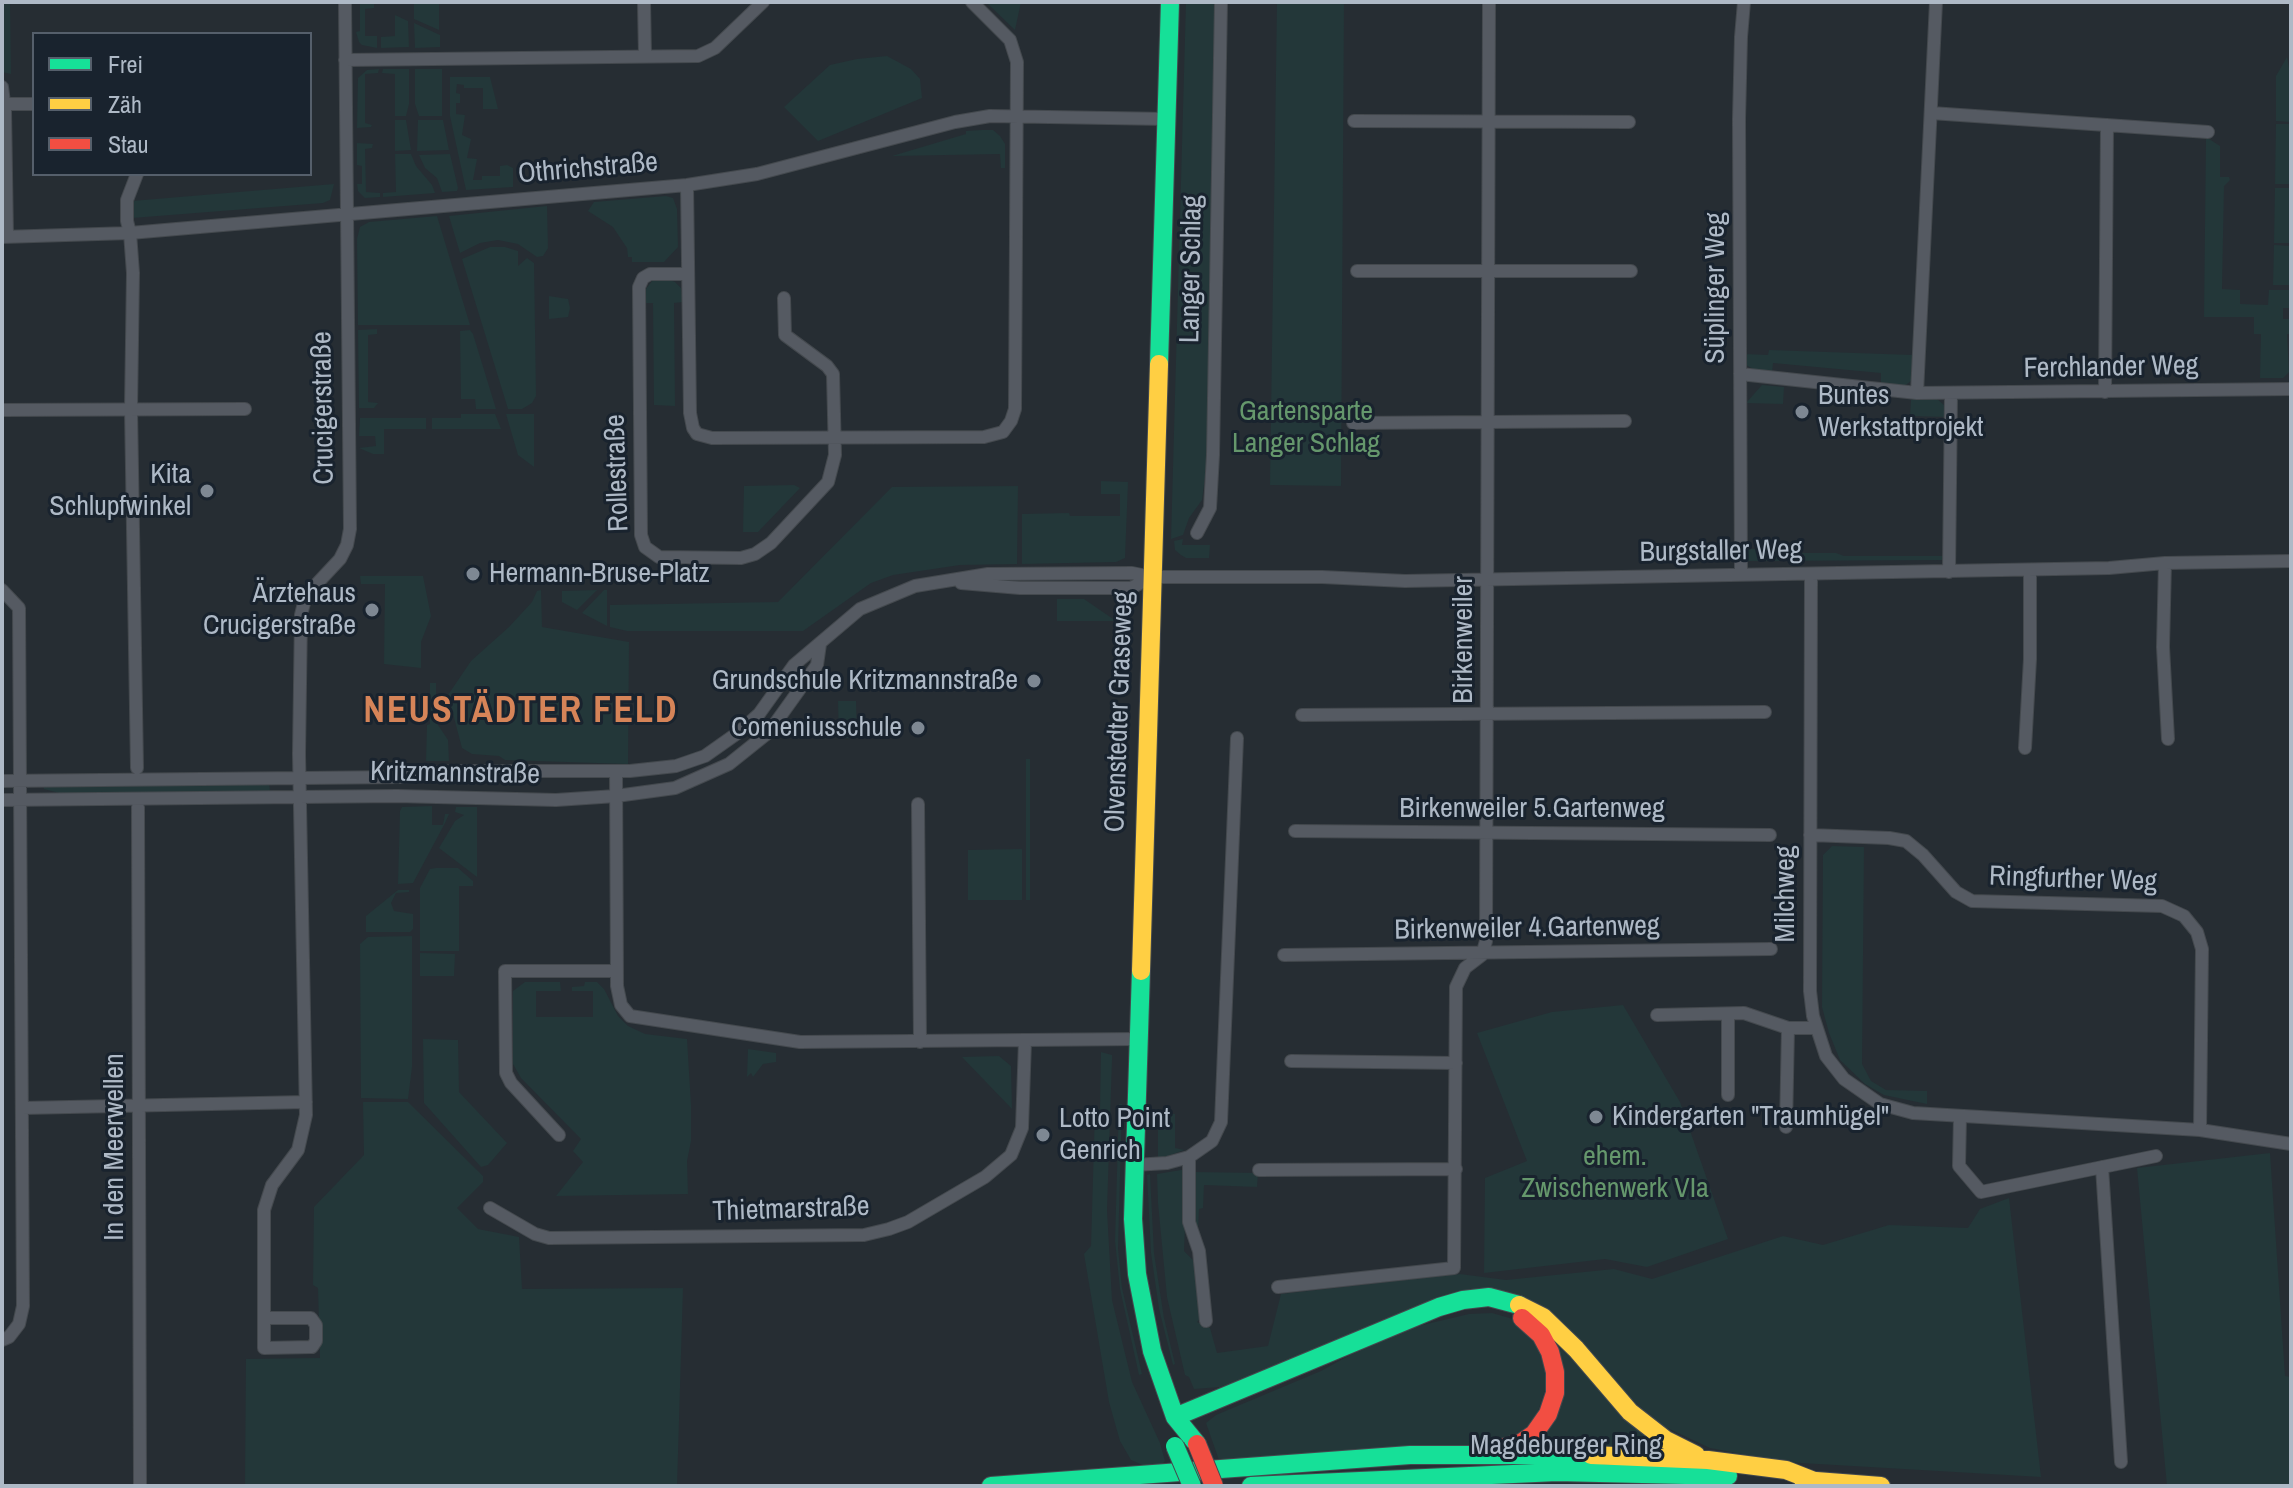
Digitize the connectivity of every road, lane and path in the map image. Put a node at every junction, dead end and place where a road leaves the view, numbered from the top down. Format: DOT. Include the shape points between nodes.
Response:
graph roads {
  1 [pos="345,2"];
  2 [pos="644,2"];
  3 [pos="763,2"];
  4 [pos="972,2"];
  5 [pos="1170,2"];
  6 [pos="1221,2"];
  7 [pos="1489,2"];
  8 [pos="1744,2"];
  9 [pos="1936,2"];
  10 [pos="645,56"];
  11 [pos="345,60"];
  12 [pos="2,87"];
  13 [pos="5,104"];
  14 [pos="32,104"];
  15 [pos="1931,113"];
  16 [pos="1016,116"];
  17 [pos="1167,119"];
  18 [pos="1354,121"];
  19 [pos="1489,121"];
  20 [pos="1629,122"];
  21 [pos="2107,125"];
  22 [pos="2208,132"];
  23 [pos="136,176"];
  24 [pos="687,185"];
  25 [pos="345,213"];
  26 [pos="130,233"];
  27 [pos="4,237"];
  28 [pos="1357,271"];
  29 [pos="1489,271"];
  30 [pos="1631,271"];
  31 [pos="688,274"];
  32 [pos="784,298"];
  33 [pos="1740,374"];
  34 [pos="2291,389"];
  35 [pos="2105,392"];
  36 [pos="1917,393"];
  37 [pos="1951,394"];
  38 [pos="131,409"];
  39 [pos="245,409"];
  40 [pos="2,410"];
  41 [pos="1625,421"];
  42 [pos="1489,422"];
  43 [pos="1353,423"];
  44 [pos="835,438"];
  45 [pos="1197,533"];
  46 [pos="2291,561"];
  47 [pos="2165,563"];
  48 [pos="2030,570"];
  49 [pos="1949,572"];
  50 [pos="1811,574"];
  51 [pos="1741,575"];
  52 [pos="1152,577"];
  53 [pos="1488,580"];
  54 [pos="2,590"];
  55 [pos="820,644"];
  56 [pos="1765,712"];
  57 [pos="1487,714"];
  58 [pos="1302,715"];
  59 [pos="1237,738"];
  60 [pos="2168,739"];
  61 [pos="2025,748"];
  62 [pos="137,768"];
  63 [pos="616,771"];
  64 [pos="300,778"];
  65 [pos="2,781"];
  66 [pos="19,781"];
  67 [pos="616,796"];
  68 [pos="300,797"];
  69 [pos="19,799"];
  70 [pos="2,800"];
  71 [pos="918,804"];
  72 [pos="138,807"];
  73 [pos="1295,831"];
  74 [pos="1487,833"];
  75 [pos="1770,835"];
  76 [pos="1810,835"];
  77 [pos="1771,949"];
  78 [pos="1284,955"];
  79 [pos="1482,955"];
  80 [pos="617,971"];
  81 [pos="1728,1014"];
  82 [pos="1657,1015"];
  83 [pos="1788,1028"];
  84 [pos="1816,1028"];
  85 [pos="1137,1039"];
  86 [pos="1025,1041"];
  87 [pos="920,1042"];
  88 [pos="1291,1061"];
  89 [pos="1456,1063"];
  90 [pos="1728,1095"];
  91 [pos="306,1102"];
  92 [pos="138,1107"];
  93 [pos="22,1108"];
  94 [pos="1960,1116"];
  95 [pos="1786,1127"];
  96 [pos="2200,1130"];
  97 [pos="559,1135"];
  98 [pos="2291,1144"];
  99 [pos="2156,1156"];
  100 [pos="1189,1157"];
  101 [pos="1134,1165"];
  102 [pos="2102,1167"];
  103 [pos="1456,1169"];
  104 [pos="1259,1170"];
  105 [pos="490,1208"];
  106 [pos="1278,1287"];
  107 [pos="1428,1313"];
  108 [pos="264,1318"];
  109 [pos="1206,1321"];
  110 [pos="2,1340"];
  111 [pos="1175,1417"];
  112 [pos="1465,1455"];
  113 [pos="1708,1460"];
  114 [pos="2121,1462"];
  115 [pos="1814,1481"];
  116 [pos="140,1486"];
  117 [pos="991,1486"];
  118 [pos="1192,1486"];
  119 [pos="1214,1486"];
  120 [pos="1251,1486"];
  121 [pos="1881,1486"];
  1 -- 11 [label="street, Crucigerstraße"];
  2 -- 10 [label="street"];
  3 -- 10 [label="street" via="705,54"];
  4 -- 16 [label="street" via="1014,49"];
  5 -- 17 [label="main road, Olvenstedter Graseweg"];
  6 -- 45 [label="street, Langer Schlag" via="1213,455 1210,508"];
  7 -- 19 [label="street, Birkenweiler"];
  8 -- 33 [label="street, Süplinger Weg"];
  9 -- 15 [label="street"];
  10 -- 11 [label="street"];
  11 -- 25 [label="street, Crucigerstraße"];
  12 -- 13 [label="street, Othrichstraße"];
  13 -- 14 [label="street"];
  13 -- 27 [label="street, Othrichstraße"];
  15 -- 21 [label="street"];
  15 -- 36 [label="street"];
  16 -- 17 [label="street, Othrichstraße"];
  16 -- 24 [label="street, Othrichstraße" via="969,119 757,174"];
  16 -- 44 [label="street" via="1015,409 1010,423 1000,433 984,437"];
  17 -- 52 [label="main road, Olvenstedter Graseweg"];
  18 -- 19 [label="street"];
  19 -- 20 [label="street"];
  19 -- 29 [label="street, Birkenweiler"];
  21 -- 22 [label="street"];
  21 -- 35 [label="street"];
  23 -- 26 [label="street" via="127,200"];
  24 -- 25 [label="street, Othrichstraße"];
  24 -- 31 [label="street"];
  25 -- 26 [label="street, Othrichstraße"];
  25 -- 64 [label="street, Crucigerstraße" via="350,529 340,559 311,590 301,615"];
  26 -- 27 [label="street, Othrichstraße"];
  26 -- 38 [label="street"];
  28 -- 29 [label="street"];
  29 -- 30 [label="street"];
  29 -- 42 [label="street, Birkenweiler"];
  31 -- 44 [label="street" via="690,413 695,432 712,438"];
  31 -- 44 [label="street, Rollestraße" via="650,274 639,287 641,535 648,550 662,558 741,558 763,550 826,484 834,467"];
  32 -- 44 [label="street, Rollestraße" via="785,335 833,374"];
  33 -- 36 [label="street, Ferchlander Weg"];
  33 -- 51 [label="street, Süplinger Weg"];
  34 -- 35 [label="street, Ferchlander Weg"];
  35 -- 37 [label="street, Ferchlander Weg"];
  36 -- 37 [label="street, Ferchlander Weg"];
  37 -- 49 [label="street"];
  38 -- 39 [label="street"];
  38 -- 40 [label="street"];
  38 -- 62 [label="street"];
  41 -- 42 [label="street"];
  42 -- 43 [label="street"];
  42 -- 53 [label="street, Birkenweiler"];
  46 -- 47 [label="street, Burgstaller Weg"];
  47 -- 48 [label="street, Burgstaller Weg"];
  47 -- 60 [label="street"];
  48 -- 49 [label="street, Burgstaller Weg"];
  48 -- 61 [label="street"];
  49 -- 50 [label="street, Burgstaller Weg"];
  50 -- 51 [label="street, Burgstaller Weg"];
  50 -- 76 [label="street, Milchweg"];
  51 -- 53 [label="street, Burgstaller Weg"];
  52 -- 53 [label="street, Burgstaller Weg"];
  52 -- 55 [label="street, Kritzmannstraße" via="988,574 915,586 871,603"];
  52 -- 85 [label="main road, Olvenstedter Graseweg"];
  53 -- 57 [label="street, Birkenweiler"];
  54 -- 66 [label="street" via="19,608"];
  55 -- 63 [label="street, Kritzmannstraße" via="794,665 759,714 718,748 676,766"];
  55 -- 67 [label="street, Kritzmannstraße" via="817,665 769,732 749,750 675,788"];
  56 -- 57 [label="street"];
  57 -- 58 [label="street"];
  57 -- 74 [label="street, Birkenweiler"];
  59 -- 100 [label="street" via="1221,1122 1212,1141"];
  63 -- 64 [label="street, Kritzmannstraße"];
  63 -- 67 [label="street"];
  64 -- 66 [label="street, Kritzmannstraße"];
  64 -- 68 [label="street, Crucigerstraße"];
  65 -- 66 [label="street, Kritzmannstraße"];
  66 -- 69 [label="street"];
  67 -- 68 [label="street, Kritzmannstraße"];
  67 -- 80 [label="street"];
  68 -- 69 [label="street, Kritzmannstraße"];
  68 -- 91 [label="street, Crucigerstraße"];
  69 -- 70 [label="street, Kritzmannstraße"];
  69 -- 93 [label="street"];
  71 -- 87 [label="street"];
  72 -- 92 [label="street, In den Meerwellen"];
  73 -- 74 [label="street, Birkenweiler 5.Gartenweg"];
  74 -- 75 [label="street, Birkenweiler 5.Gartenweg"];
  74 -- 79 [label="street, Birkenweiler"];
  76 -- 84 [label="street, Milchweg" via="1810,991"];
  76 -- 96 [label="street, Ringfurther Weg" via="1906,841 1958,894 1975,902 2162,906 2184,916 2202,949"];
  77 -- 79 [label="street, Birkenweiler 4.Gartenweg"];
  78 -- 79 [label="street, Birkenweiler 4.Gartenweg"];
  79 -- 89 [label="street" via="1465,968 1456,987"];
  80 -- 87 [label="street" via="621,1005 639,1019 786,1041"];
  80 -- 97 [label="street" via="505,971 506,1073"];
  81 -- 82 [label="street"];
  81 -- 83 [label="street" via="1744,1013"];
  81 -- 90 [label="street"];
  83 -- 84 [label="street"];
  83 -- 95 [label="street"];
  84 -- 94 [label="street, Milchweg" via="1826,1056 1870,1100 1902,1111"];
  85 -- 86 [label="street"];
  85 -- 101 [label="main road, Olvenstedter Graseweg"];
  86 -- 87 [label="street"];
  86 -- 105 [label="street, Thietmarstraße" via="1022,1128 1011,1155 951,1197 877,1233 549,1238"];
  88 -- 89 [label="street"];
  89 -- 103 [label="street"];
  91 -- 92 [label="street"];
  91 -- 108 [label="street, Crucigerstraße" via="300,1145 265,1203"];
  92 -- 93 [label="street"];
  92 -- 116 [label="street, In den Meerwellen"];
  93 -- 110 [label="street" via="23,1306 19,1324"];
  94 -- 96 [label="street, Milchweg"];
  94 -- 102 [label="street" via="1959,1166 1981,1192"];
  96 -- 98 [label="street, Milchweg"];
  99 -- 102 [label="street"];
  100 -- 101 [label="street"];
  100 -- 109 [label="street" via="1189,1222 1199,1251"];
  101 -- 111 [label="main road, Olvenstedter Graseweg" via="1140,1296"];
  102 -- 114 [label="street"];
  103 -- 104 [label="street"];
  103 -- 106 [label="street" via="1454,1268"];
  107 -- 111 [label="main road"];
  107 -- 112 [label="main road" via="1483,1306 1508,1310 1541,1335 1553,1362 1552,1405 1534,1434 1515,1446"];
  107 -- 113 [label="main road" via="1489,1297 1532,1310 1576,1349 1636,1418"];
  108 -- 108 [label="street, Crucigerstraße" via="264,1348 312,1347 316,1341 311,1318"];
  111 -- 118 [label="main road, bridge" via="1175,1446"];
  111 -- 119 [label="main road, bridge" via="1197,1444"];
  112 -- 113 [label="main road"];
  112 -- 117 [label="main road"];
  113 -- 115 [label="main road" via="1786,1470"];
  115 -- 120 [label="main road, Magdeburger Ring" via="1557,1472"];
  115 -- 121 [label="main road, Magdeburger Ring"];
}
